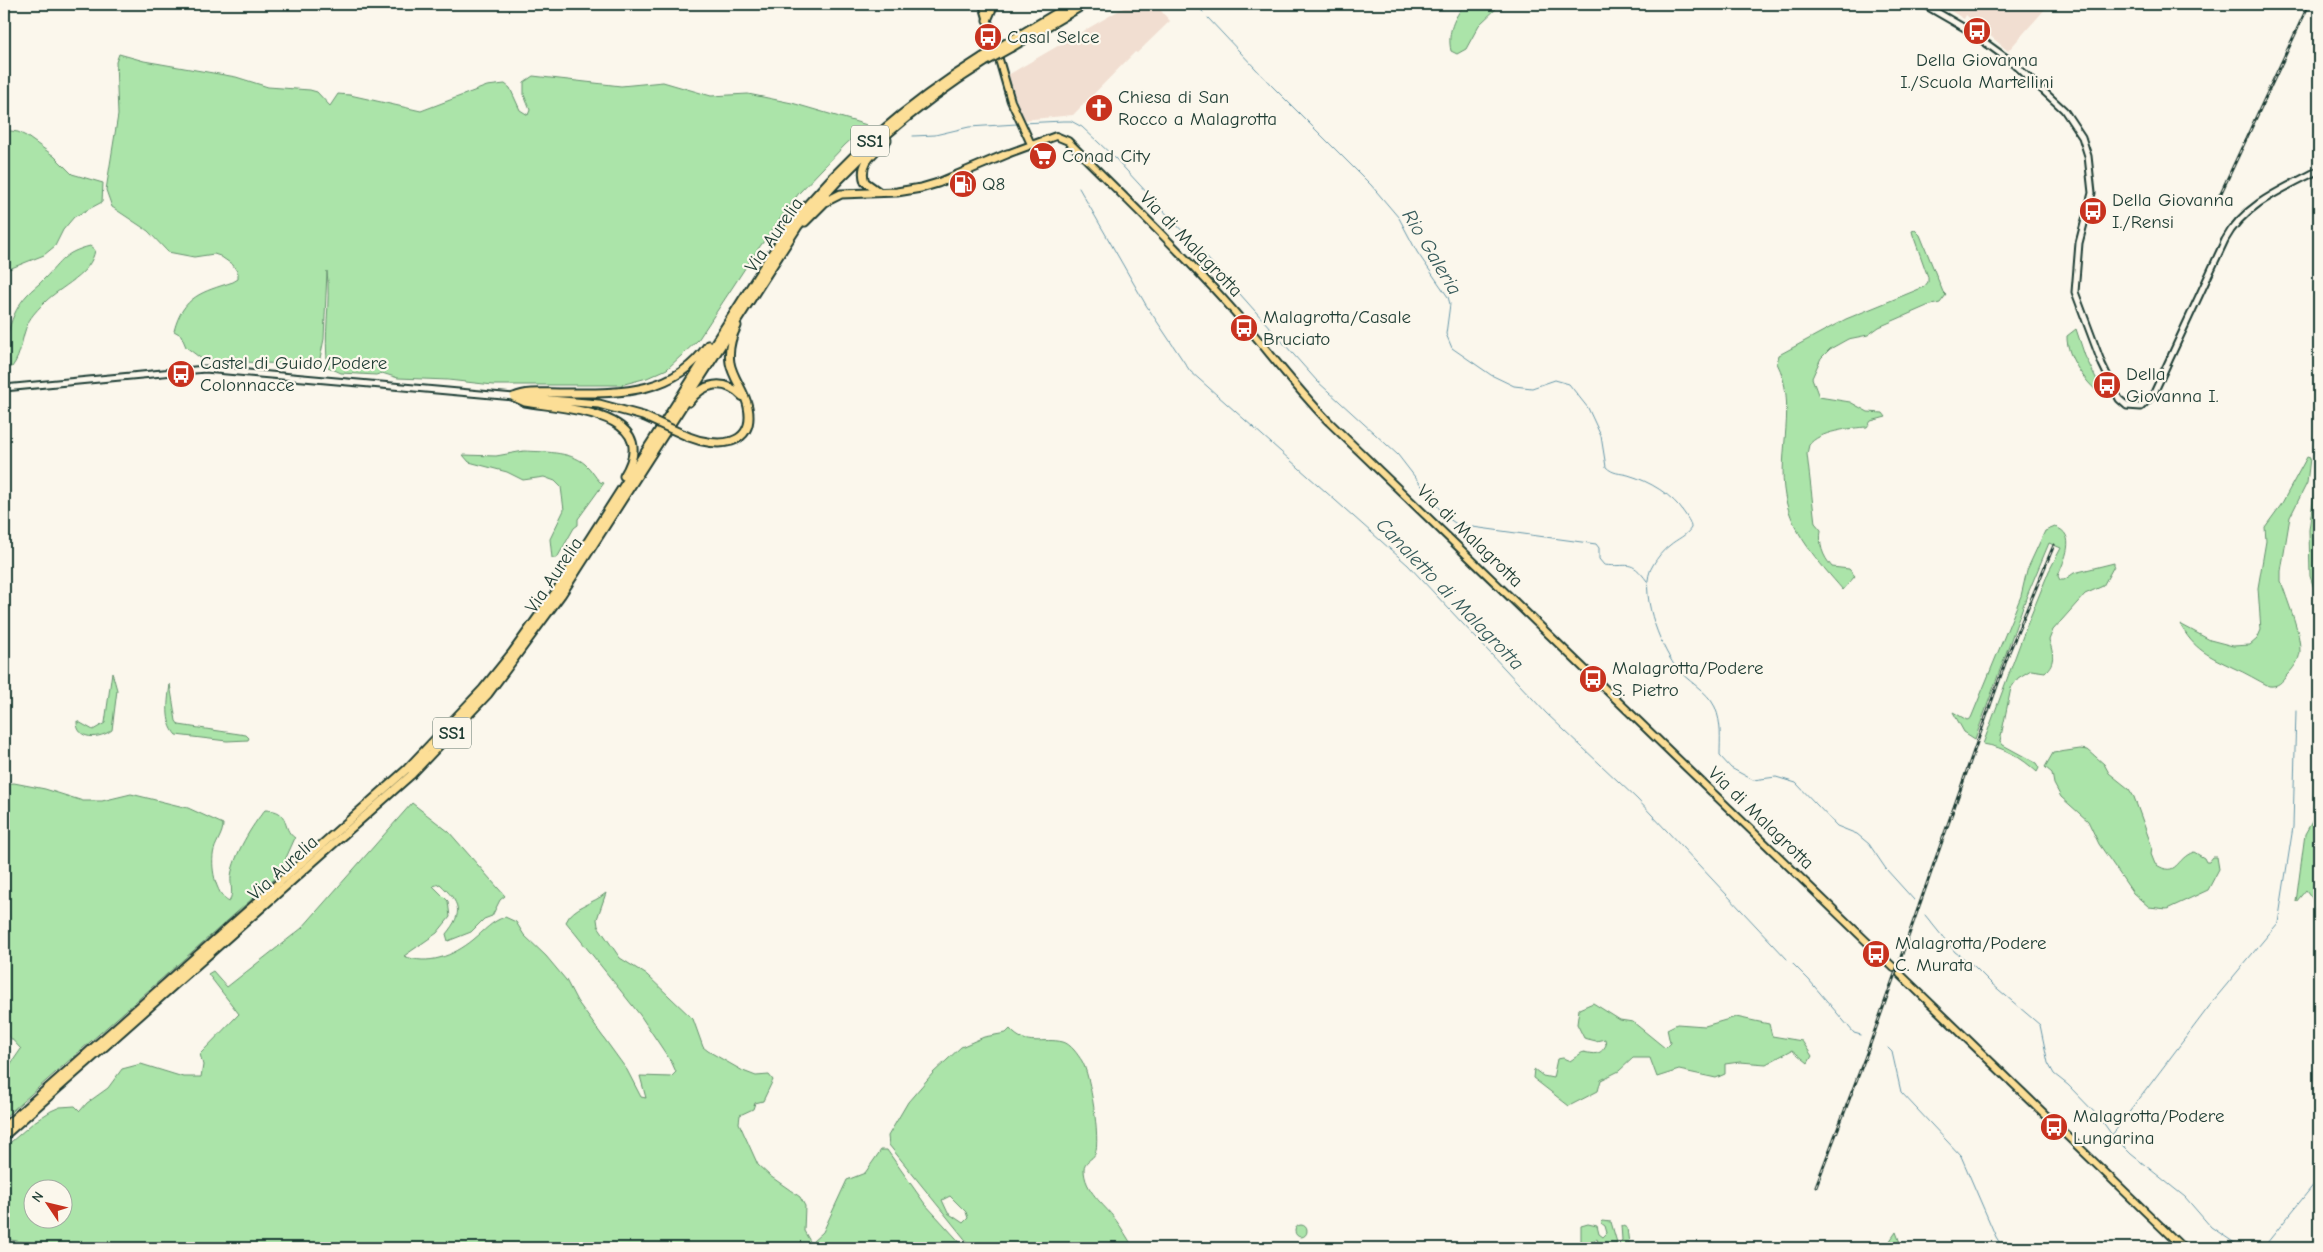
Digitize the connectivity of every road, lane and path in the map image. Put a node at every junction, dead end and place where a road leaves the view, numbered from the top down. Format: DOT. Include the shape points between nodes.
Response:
graph roads {
  1 [pos="984,4"];
  2 [pos="990,4"];
  3 [pos="994,4"];
  4 [pos="1063,4"];
  5 [pos="1072,4"];
  6 [pos="1085,4"];
  7 [pos="1923,4"];
  8 [pos="988,20"];
  9 [pos="1010,44"];
  10 [pos="984,60"];
  11 [pos="911,114"];
  12 [pos="1031,144"];
  13 [pos="1007,154"];
  14 [pos="2319,170"];
  15 [pos="882,193"];
  16 [pos="798,226"];
  17 [pos="790,236"];
  18 [pos="775,246"];
  19 [pos="4,388"];
  20 [pos="514,397"];
  21 [pos="747,403"];
  22 [pos="594,543"];
  23 [pos="578,557"];
  24 [pos="1894,968"];
  25 [pos="1900,974"];
  26 [pos="4,1127"];
  27 [pos="4,1136"];
  28 [pos="2183,1248"];
  1 -- 2 [label="highway"];
  1 -- 8 [label="main road"];
  3 -- 8 [label="highway"];
  4 -- 9 [label="highway" via="1022,30"];
  5 -- 9 [label="highway, Via Aurelia / SS1"];
  6 -- 9 [label="highway, Via Aurelia / SS1"];
  7 -- 14 [label="street" via="1968,30 2012,62 2064,110 2082,137 2088,156 2092,194 2079,243 2075,292 2102,364 2119,399 2127,406 2141,407 2153,395 2225,240 2237,222 2254,206"];
  8 -- 12 [label="main road" via="1011,101"];
  9 -- 10 [label="highway, Via Aurelia / SS1, bridge"];
  10 -- 11 [label="highway, Via Aurelia / SS1"];
  10 -- 18 [label="highway, Via Aurelia / SS1" via="924,96 872,139 820,190"];
  11 -- 15 [label="highway" via="864,166 865,182"];
  11 -- 16 [label="highway, Via Aurelia / SS1" via="847,171"];
  12 -- 13 [label="main road, Via di Malagrotta"];
  12 -- 24 [label="main road, Via di Malagrotta" via="1057,135 1068,141 1189,262 1323,415"];
  13 -- 15 [label="highway" via="938,183"];
  15 -- 16 [label="highway" via="850,193 833,197"];
  16 -- 17 [label="highway, Via Aurelia / SS1"];
  17 -- 21 [label="highway" via="790,246 739,323 731,342 731,367"];
  17 -- 22 [label="highway, Via Aurelia / SS1"];
  18 -- 20 [label="highway" via="760,263 706,348 676,376 636,391 527,393"];
  18 -- 23 [label="highway, Via Aurelia / SS1"];
  19 -- 20 [label="street" via="205,369"];
  20 -- 21 [label="highway, bridge" via="599,404 643,416 714,445 734,441 746,425"];
  20 -- 23 [label="highway" via="527,403 607,417 624,429 630,439 630,465 583,540"];
  21 -- 22 [label="highway" via="741,394 724,384 699,390 606,534"];
  22 -- 27 [label="highway, Via Aurelia / SS1" via="518,656 434,752"];
  23 -- 26 [label="highway, Via Aurelia / SS1" via="512,653 424,754"];
  25 -- 28 [label="main road"];
}
